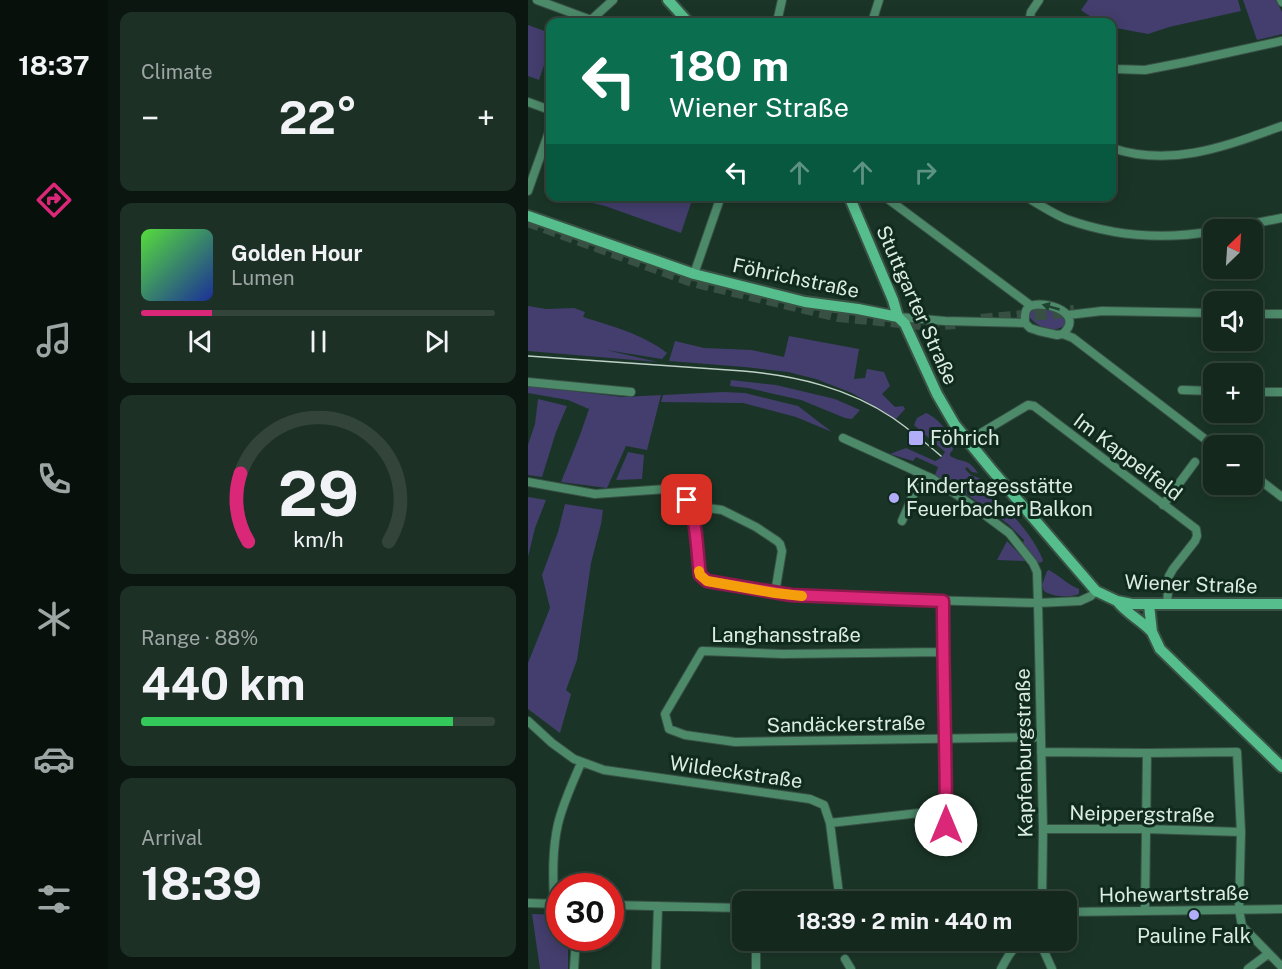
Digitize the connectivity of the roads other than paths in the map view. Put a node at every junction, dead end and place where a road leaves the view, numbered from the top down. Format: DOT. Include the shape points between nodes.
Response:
graph roads {
  1 [pos="537,0"];
  2 [pos="613,0"];
  3 [pos="668,0"];
  4 [pos="782,0"];
  5 [pos="879,0"];
  6 [pos="1039,0"];
  7 [pos="582,18"];
  8 [pos="593,18"];
  9 [pos="684,18"];
  10 [pos="778,18"];
  11 [pos="873,18"];
  12 [pos="1030,18"];
  13 [pos="1282,41"];
  14 [pos="1116,69"];
  15 [pos="528,102"];
  16 [pos="546,109"];
  17 [pos="1282,126"];
  18 [pos="546,140"];
  19 [pos="1116,149"];
  20 [pos="528,191"];
  21 [pos="719,201"];
  22 [pos="851,201"];
  23 [pos="891,201"];
  24 [pos="1034,201"];
  25 [pos="528,216"];
  26 [pos="1282,218"];
  27 [pos="1263,222"];
  28 [pos="1203,233"];
  29 [pos="694,274"];
  30 [pos="1030,306"];
  31 [pos="1203,313"];
  32 [pos="1263,314"];
  33 [pos="1282,314"];
  34 [pos="1068,315"];
  35 [pos="898,317"];
  36 [pos="1025,323"];
  37 [pos="1063,334"];
  38 [pos="528,382"];
  39 [pos="1182,390"];
  40 [pos="1203,391"];
  41 [pos="631,392"];
  42 [pos="1263,392"];
  43 [pos="1282,392"];
  44 [pos="843,438"];
  45 [pos="1203,438"];
  46 [pos="968,442"];
  47 [pos="1195,462"];
  48 [pos="922,474"];
  49 [pos="528,482"];
  50 [pos="1263,482"];
  51 [pos="1282,497"];
  52 [pos="1163,505"];
  53 [pos="691,507"];
  54 [pos="902,521"];
  55 [pos="1096,591"];
  56 [pos="775,593"];
  57 [pos="943,601"];
  58 [pos="1117,601"];
  59 [pos="1038,603"];
  60 [pos="1167,604"];
  61 [pos="1282,604"];
  62 [pos="1149,605"];
  63 [pos="1152,632"];
  64 [pos="943,652"];
  65 [pos="664,714"];
  66 [pos="528,721"];
  67 [pos="1041,736"];
  68 [pos="946,739"];
  69 [pos="1041,752"];
  70 [pos="1147,753"];
  71 [pos="581,763"];
  72 [pos="1282,767"];
  73 [pos="946,810"];
  74 [pos="830,823"];
  75 [pos="1043,829"];
  76 [pos="1145,829"];
  77 [pos="1241,832"];
  78 [pos="946,840"];
  79 [pos="553,873"];
  80 [pos="839,891"];
  81 [pos="1042,891"];
  82 [pos="528,903"];
  83 [pos="546,904"];
  84 [pos="624,905"];
  85 [pos="658,906"];
  86 [pos="732,908"];
  87 [pos="1239,909"];
  88 [pos="1282,909"];
  89 [pos="1145,910"];
  90 [pos="1077,912"];
  91 [pos="575,951"];
  92 [pos="756,951"];
  93 [pos="1012,951"];
  94 [pos="1044,951"];
  95 [pos="1268,954"];
  96 [pos="845,959"];
  97 [pos="1282,967"];
  98 [pos="574,969"];
  99 [pos="656,969"];
  100 [pos="756,969"];
  101 [pos="851,969"];
  102 [pos="1001,969"];
  103 [pos="1052,969"];
  104 [pos="1248,969"];
  1 -- 7 [label="street"];
  2 -- 8 [label="street"];
  3 -- 9 [label="main road"];
  4 -- 10 [label="street"];
  5 -- 11 [label="street"];
  6 -- 12 [label="street"];
  13 -- 14 [label="street" via="1145,70"];
  15 -- 16 [label="street"];
  17 -- 19 [label="street" via="1204,152 1165,156"];
  18 -- 20 [label="street"];
  21 -- 29 [label="street"];
  22 -- 35 [label="main road, Stuttgarter Straße"];
  23 -- 30 [label="street"];
  24 -- 28 [label="street" via="1065,218 1107,231 1153,236"];
  25 -- 29 [label="main road, Föhrichstraße"];
  26 -- 27 [label="street"];
  29 -- 35 [label="main road, Föhrichstraße" via="805,302"];
  34 -- 30 [label="street, one-way" via="1050,306"];
  30 -- 36 [label="street"];
  31 -- 34 [label="street" via="1102,311"];
  32 -- 33 [label="street"];
  34 -- 37 [label="street" via="1070,325"];
  35 -- 36 [label="street, Föhrichstraße"];
  35 -- 46 [label="main road, Stuttgarter Straße" via="905,324 941,403"];
  36 -- 37 [label="street, Föhrichstraße" via="1048,334"];
  37 -- 45 [label="street" via="1082,344"];
  38 -- 41 [label="street"];
  39 -- 40 [label="street"];
  42 -- 43 [label="street"];
  44 -- 48 [label="street, Kapfenburgstraße"];
  46 -- 52 [label="street, Im Kappelfeld" via="1028,405 1034,406"];
  46 -- 55 [label="main road, Stuttgarter Straße"];
  47 -- 52 [label="street"];
  48 -- 54 [label="street"];
  48 -- 59 [label="street, Kapfenburgstraße" via="1009,533 1037,572"];
  49 -- 53 [label="street" via="595,494 673,490 682,494"];
  50 -- 51 [label="street"];
  52 -- 60 [label="street, Im Kappelfeld" via="1197,533 1169,576"];
  53 -- 56 [label="street, Wiener Straße" via="703,579"];
  53 -- 56 [label="street" via="722,510 756,526 780,544"];
  55 -- 58 [label="main road, Wiener Straße"];
  55 -- 59 [label="street, Wiener Straße" via="1080,602"];
  56 -- 57 [label="street, Wiener Straße"];
  57 -- 59 [label="street, Wiener Straße"];
  57 -- 64 [label="street"];
  58 -- 62 [label="main road, Wiener Straße"];
  58 -- 63 [label="main road"];
  59 -- 67 [label="street, Kapfenburgstraße"];
  60 -- 61 [label="main road, Wiener Straße"];
  60 -- 62 [label="main road, Wiener Straße"];
  62 -- 63 [label="main road"];
  63 -- 72 [label="main road" via="1160,649"];
  64 -- 65 [label="street, Langhansstraße" via="702,651"];
  64 -- 68 [label="street"];
  65 -- 68 [label="street, Sandäckerstraße" via="669,729 735,742"];
  66 -- 71 [label="street, Wildeckstraße"];
  67 -- 68 [label="street, Sandäckerstraße"];
  67 -- 69 [label="street, Kapfenburgstraße"];
  68 -- 73 [label="street"];
  69 -- 70 [label="street"];
  69 -- 75 [label="street, Kapfenburgstraße"];
  70 -- 76 [label="street"];
  70 -- 77 [label="street" via="1237,752"];
  71 -- 74 [label="street, Wildeckstraße" via="640,776 810,799 824,805"];
  71 -- 79 [label="street" via="558,823"];
  73 -- 74 [label="street"];
  73 -- 78 [label="street"];
  74 -- 80 [label="street, Wildeckstraße"];
  75 -- 76 [label="street, Neippergstraße"];
  75 -- 81 [label="street, Kapfenburgstraße"];
  76 -- 77 [label="street, Neippergstraße"];
  76 -- 89 [label="street"];
  77 -- 87 [label="street"];
  82 -- 83 [label="street"];
  84 -- 85 [label="street"];
  85 -- 86 [label="street"];
  85 -- 99 [label="street"];
  87 -- 88 [label="street, Hohewartstraße"];
  87 -- 89 [label="street, Hohewartstraße"];
  87 -- 95 [label="street" via="1242,926"];
  89 -- 90 [label="street, Hohewartstraße"];
  91 -- 98 [label="street"];
  92 -- 100 [label="street"];
  93 -- 102 [label="street"];
  94 -- 103 [label="street"];
  95 -- 97 [label="street"];
  95 -- 104 [label="street"];
  96 -- 101 [label="street"];
}
